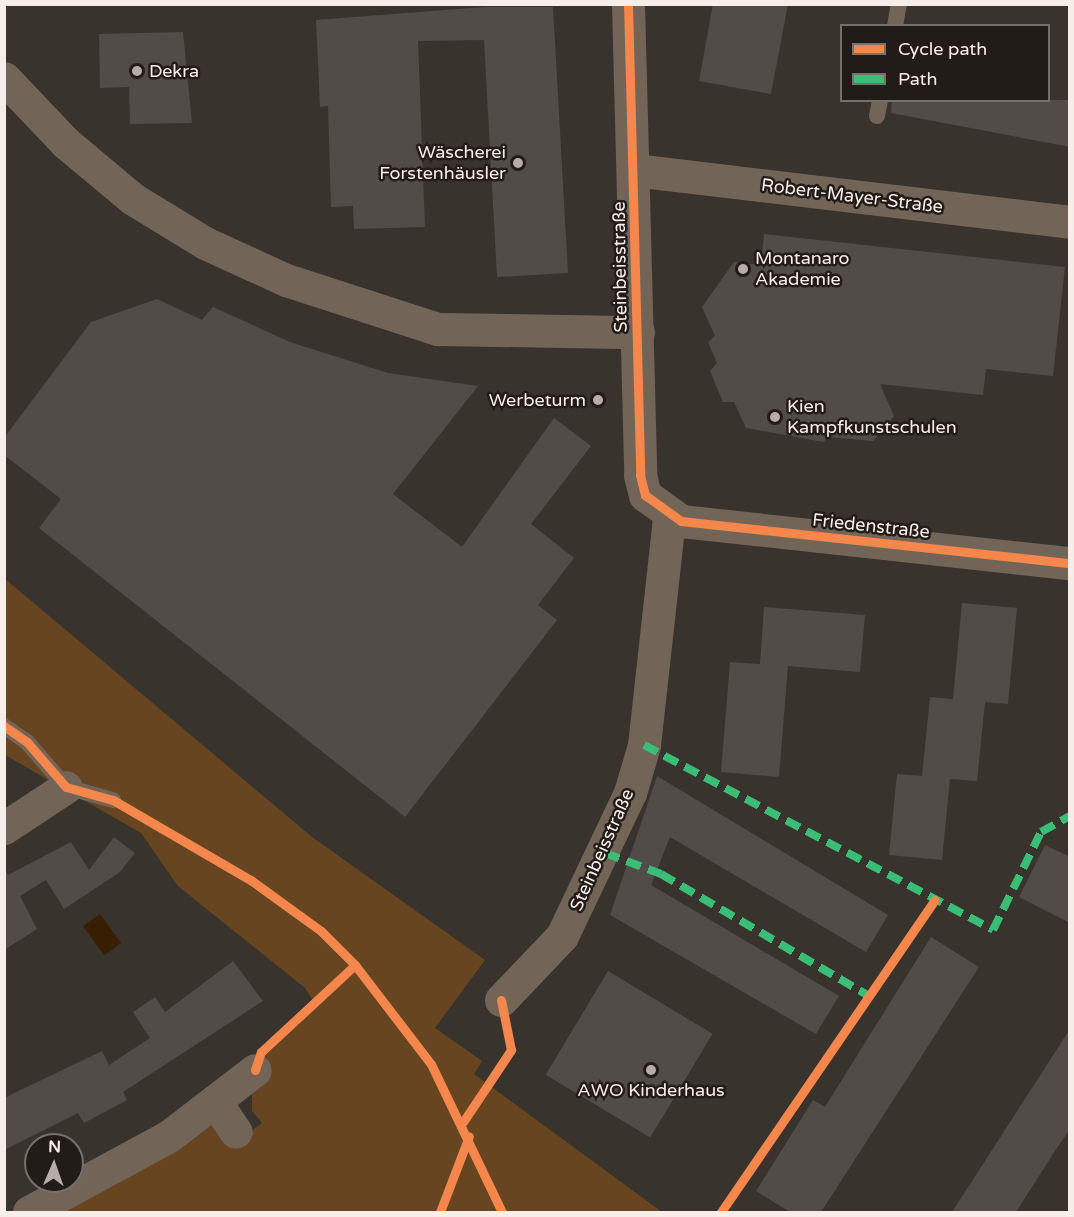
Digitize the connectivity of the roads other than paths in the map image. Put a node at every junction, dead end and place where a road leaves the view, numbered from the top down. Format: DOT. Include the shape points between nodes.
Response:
graph roads {
  1 [pos="628,4"];
  2 [pos="899,4"];
  3 [pos="895,24"];
  4 [pos="4,78"];
  5 [pos="634,170"];
  6 [pos="1070,222"];
  7 [pos="638,332"];
  8 [pos="669,517"];
  9 [pos="1070,563"];
  10 [pos="4,726"];
  11 [pos="66,787"];
  12 [pos="113,800"];
  13 [pos="4,828"];
  14 [pos="501,1000"];
  15 [pos="255,1070"];
  16 [pos="215,1101"];
  17 [pos="236,1132"];
  18 [pos="29,1212"];
  1 -- 5 [label="street, Steinbeisstraße"];
  2 -- 3 [label="lane"];
  4 -- 7 [label="street" via="66,143 133,199 205,243 286,280 438,329"];
  5 -- 6 [label="street, Robert-Mayer-Straße"];
  5 -- 7 [label="street, Steinbeisstraße"];
  7 -- 8 [label="street, Steinbeisstraße" via="640,475 645,495"];
  8 -- 9 [label="street, Friedenstraße"];
  8 -- 14 [label="street, Steinbeisstraße" via="644,745 630,793 562,936"];
  10 -- 11 [label="lane" via="27,742"];
  11 -- 12 [label="lane"];
  11 -- 13 [label="street"];
  15 -- 16 [label="street"];
  16 -- 17 [label="street"];
  16 -- 18 [label="street" via="170,1136"];
}
